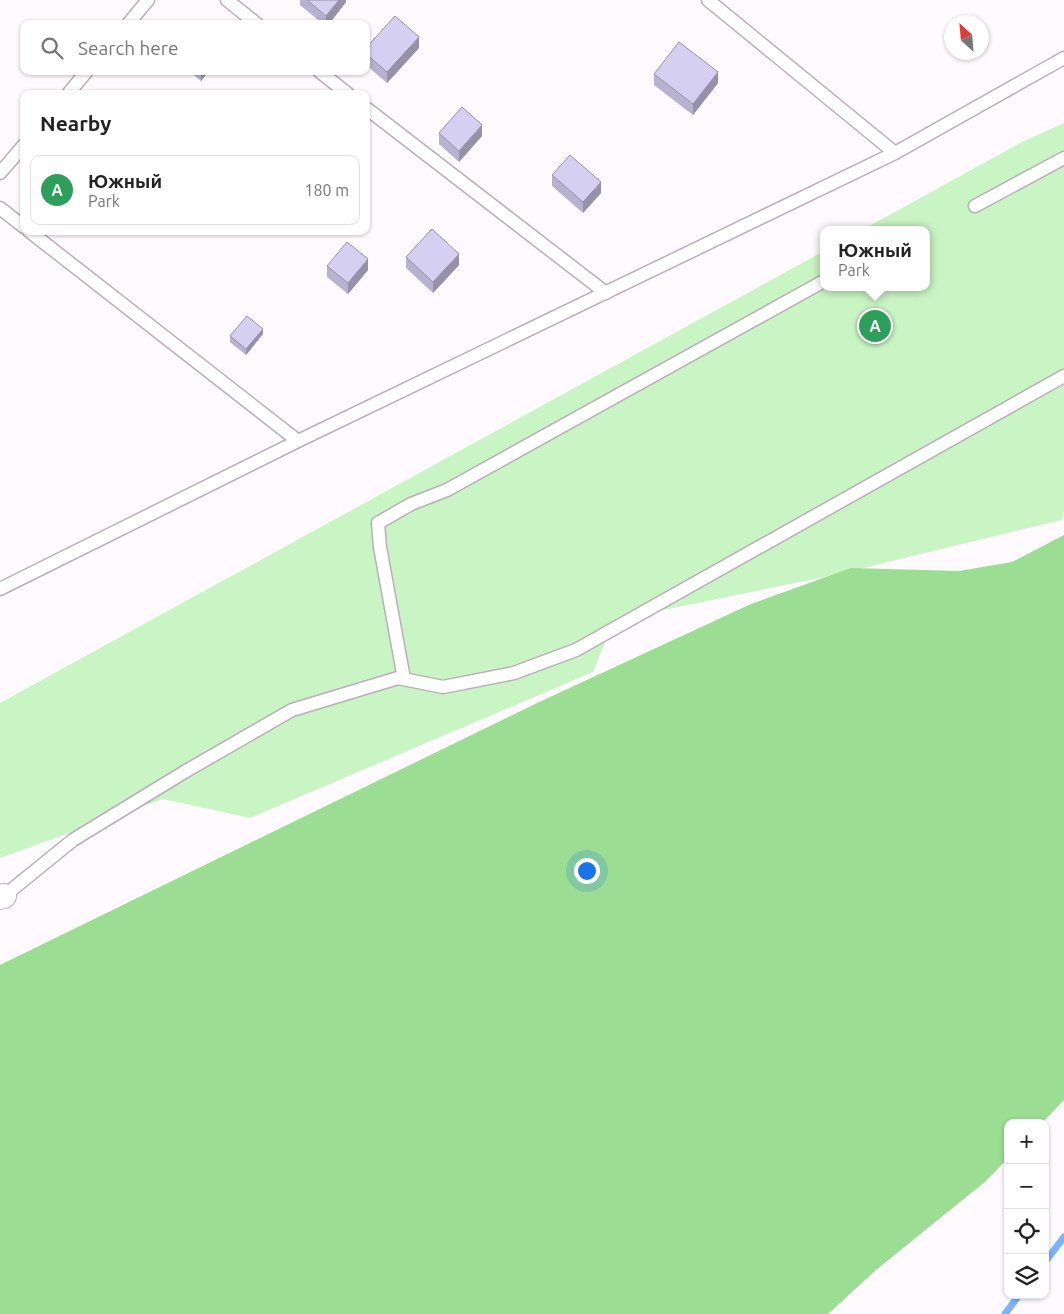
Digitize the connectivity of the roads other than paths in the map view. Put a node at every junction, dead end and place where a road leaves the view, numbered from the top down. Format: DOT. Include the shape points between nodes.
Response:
graph roads {
  1 [pos="148,0"];
  2 [pos="227,0"];
  3 [pos="708,0"];
  4 [pos="131,20"];
  5 [pos="252,20"];
  6 [pos="1064,58"];
  7 [pos="84,75"];
  8 [pos="324,75"];
  9 [pos="71,90"];
  10 [pos="343,90"];
  11 [pos="370,111"];
  12 [pos="20,150"];
  13 [pos="895,153"];
  14 [pos="1064,158"];
  15 [pos="0,173"];
  16 [pos="975,206"];
  17 [pos="0,208"];
  18 [pos="20,224"];
  19 [pos="34,235"];
  20 [pos="820,282"];
  21 [pos="606,293"];
  22 [pos="1064,376"];
  23 [pos="298,441"];
  24 [pos="0,589"];
  25 [pos="404,679"];
  26 [pos="2,896"];
  1 -- 4 [label="lane"];
  2 -- 5 [label="lane"];
  3 -- 13 [label="lane"];
  6 -- 13 [label="lane"];
  7 -- 9 [label="lane"];
  8 -- 10 [label="lane"];
  11 -- 21 [label="lane"];
  12 -- 15 [label="lane"];
  13 -- 21 [label="lane"];
  14 -- 16 [label="lane"];
  17 -- 18 [label="lane"];
  19 -- 23 [label="lane"];
  20 -- 25 [label="lane" via="447,490 411,504 378,523"];
  21 -- 23 [label="lane"];
  22 -- 25 [label="lane" via="576,650 514,674 443,687"];
  23 -- 24 [label="lane"];
  25 -- 26 [label="lane" via="398,678 292,710 73,840"];
}
